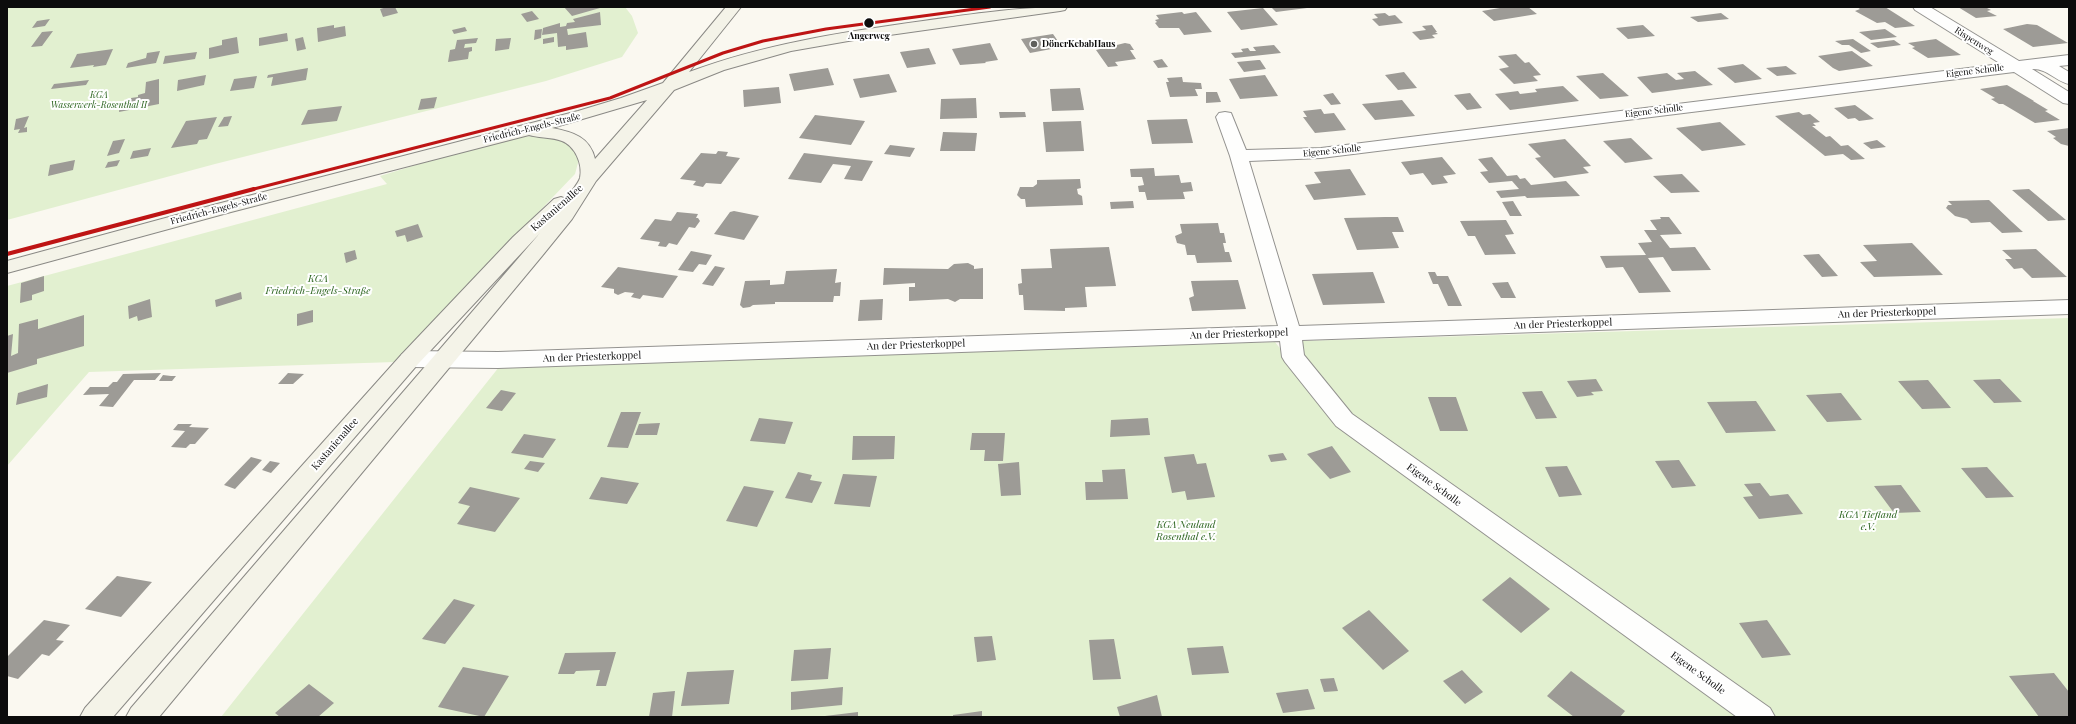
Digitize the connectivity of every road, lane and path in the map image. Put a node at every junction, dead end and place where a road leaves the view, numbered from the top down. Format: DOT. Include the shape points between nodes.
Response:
graph roads {
  1 [pos="734,7"];
  2 [pos="1060,7"];
  3 [pos="1920,7"];
  4 [pos="2069,60"];
  5 [pos="2043,63"];
  6 [pos="2015,66"];
  7 [pos="2069,79"];
  8 [pos="669,86"];
  9 [pos="2069,99"];
  10 [pos="1225,117"];
  11 [pos="526,130"];
  12 [pos="1238,156"];
  13 [pos="588,180"];
  14 [pos="7,267"];
  15 [pos="2069,307"];
  16 [pos="1290,332"];
  17 [pos="410,359"];
  18 [pos="441,361"];
  19 [pos="95,717"];
  20 [pos="141,717"];
  21 [pos="1760,717"];
  1 -- 8 [label="street, Kastanienallee"];
  2 -- 8 [label="street, Friedrich-Engels-Straße" via="807,43 741,59"];
  3 -- 6 [label="street, Rispenweg"];
  4 -- 5 [label="street, Eigene Scholle"];
  5 -- 6 [label="street, Eigene Scholle"];
  5 -- 7 [label="street"];
  6 -- 9 [label="street, Rispenweg"];
  6 -- 12 [label="street, Eigene Scholle" via="1321,153"];
  8 -- 11 [label="street, Friedrich-Engels-Straße" via="607,108"];
  8 -- 13 [label="street, Kastanienallee"];
  10 -- 12 [label="street, Eigene Scholle"];
  11 -- 13 [label="street" via="562,136 580,144 587,155"];
  11 -- 14 [label="street, Friedrich-Engels-Straße"];
  12 -- 16 [label="street, Eigene Scholle"];
  13 -- 17 [label="street, Kastanienallee" via="520,241"];
  13 -- 18 [label="street, Kastanienallee" via="565,215 535,252"];
  15 -- 16 [label="street, An der Priesterkoppel"];
  16 -- 18 [label="street, An der Priesterkoppel"];
  16 -- 21 [label="street, Eigene Scholle" via="1293,357 1344,420"];
  17 -- 18 [label="street, An der Priesterkoppel"];
  17 -- 19 [label="street, Kastanienallee"];
  18 -- 20 [label="street, Kastanienallee"];
}
